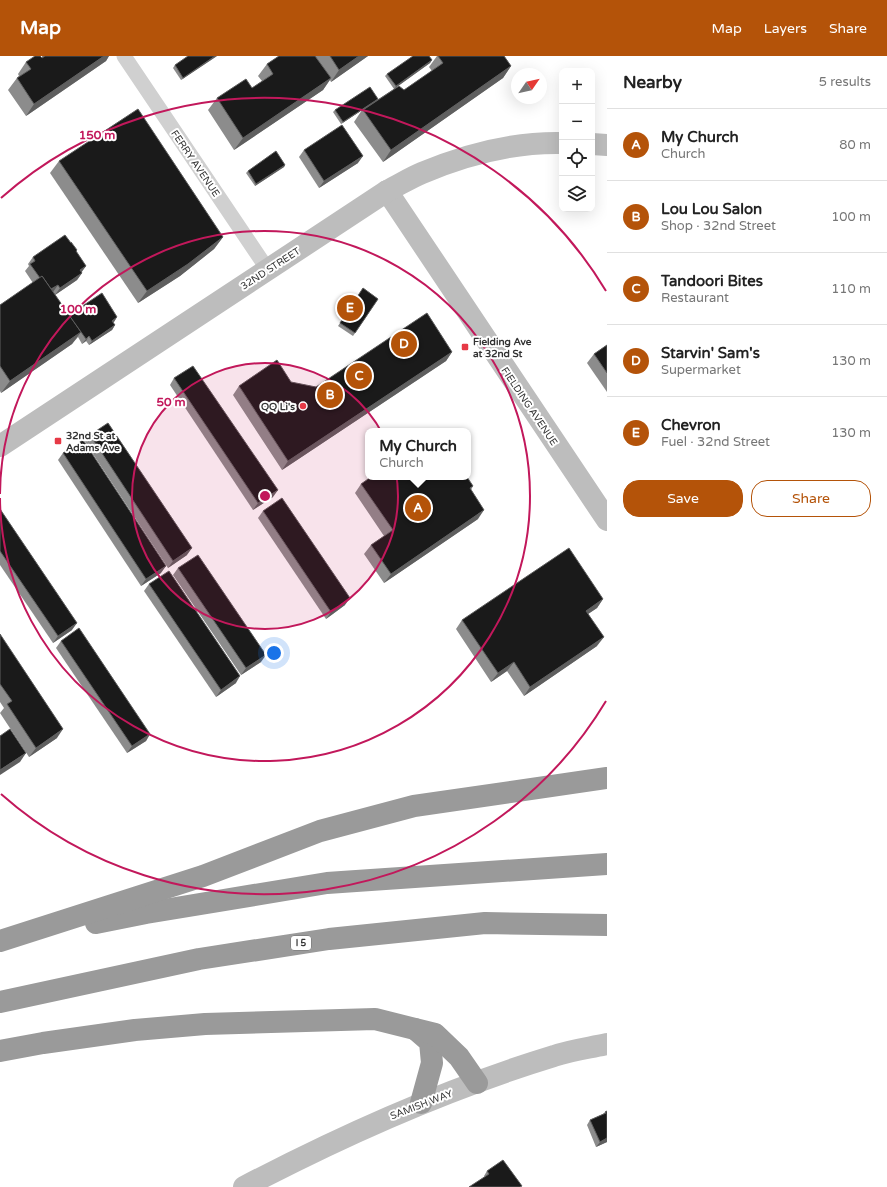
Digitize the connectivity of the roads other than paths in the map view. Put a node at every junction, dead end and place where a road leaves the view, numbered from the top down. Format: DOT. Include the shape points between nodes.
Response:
graph roads {
  1 [pos="124,56"];
  2 [pos="559,143"];
  3 [pos="595,144"];
  4 [pos="607,145"];
  5 [pos="387,191"];
  6 [pos="268,270"];
  7 [pos="0,446"];
  8 [pos="607,520"];
  9 [pos="607,778"];
  10 [pos="607,864"];
  11 [pos="607,925"];
  12 [pos="0,943"];
  13 [pos="0,1002"];
  14 [pos="415,1029"];
  15 [pos="607,1044"];
  16 [pos="0,1051"];
  17 [pos="477,1083"];
  18 [pos="421,1103"];
  19 [pos="244,1187"];
  1 -- 6 [label="street, FERRY AVENUE"];
  2 -- 5 [label="street, 32ND STREET" via="510,146 477,153 422,173"];
  3 -- 4 [label="street"];
  5 -- 6 [label="street, 32ND STREET"];
  5 -- 8 [label="street, FIELDING AVENUE"];
  6 -- 7 [label="street, 32ND STREET"];
  9 -- 12 [label="highway" via="414,806 320,831 203,876"];
  10 -- 12 [label="highway" via="327,883 146,913"];
  11 -- 13 [label="highway, I 5" via="485,923 329,939 199,959"];
  14 -- 16 [label="highway" via="375,1019 205,1024 127,1031"];
  14 -- 17 [label="highway" via="435,1034 459,1057"];
  14 -- 18 [label="highway" via="430,1042 432,1063"];
  15 -- 17 [label="street, SAMISH WAY" via="555,1055"];
  17 -- 18 [label="street, SAMISH WAY"];
  18 -- 19 [label="street, SAMISH WAY" via="303,1156"];
}
